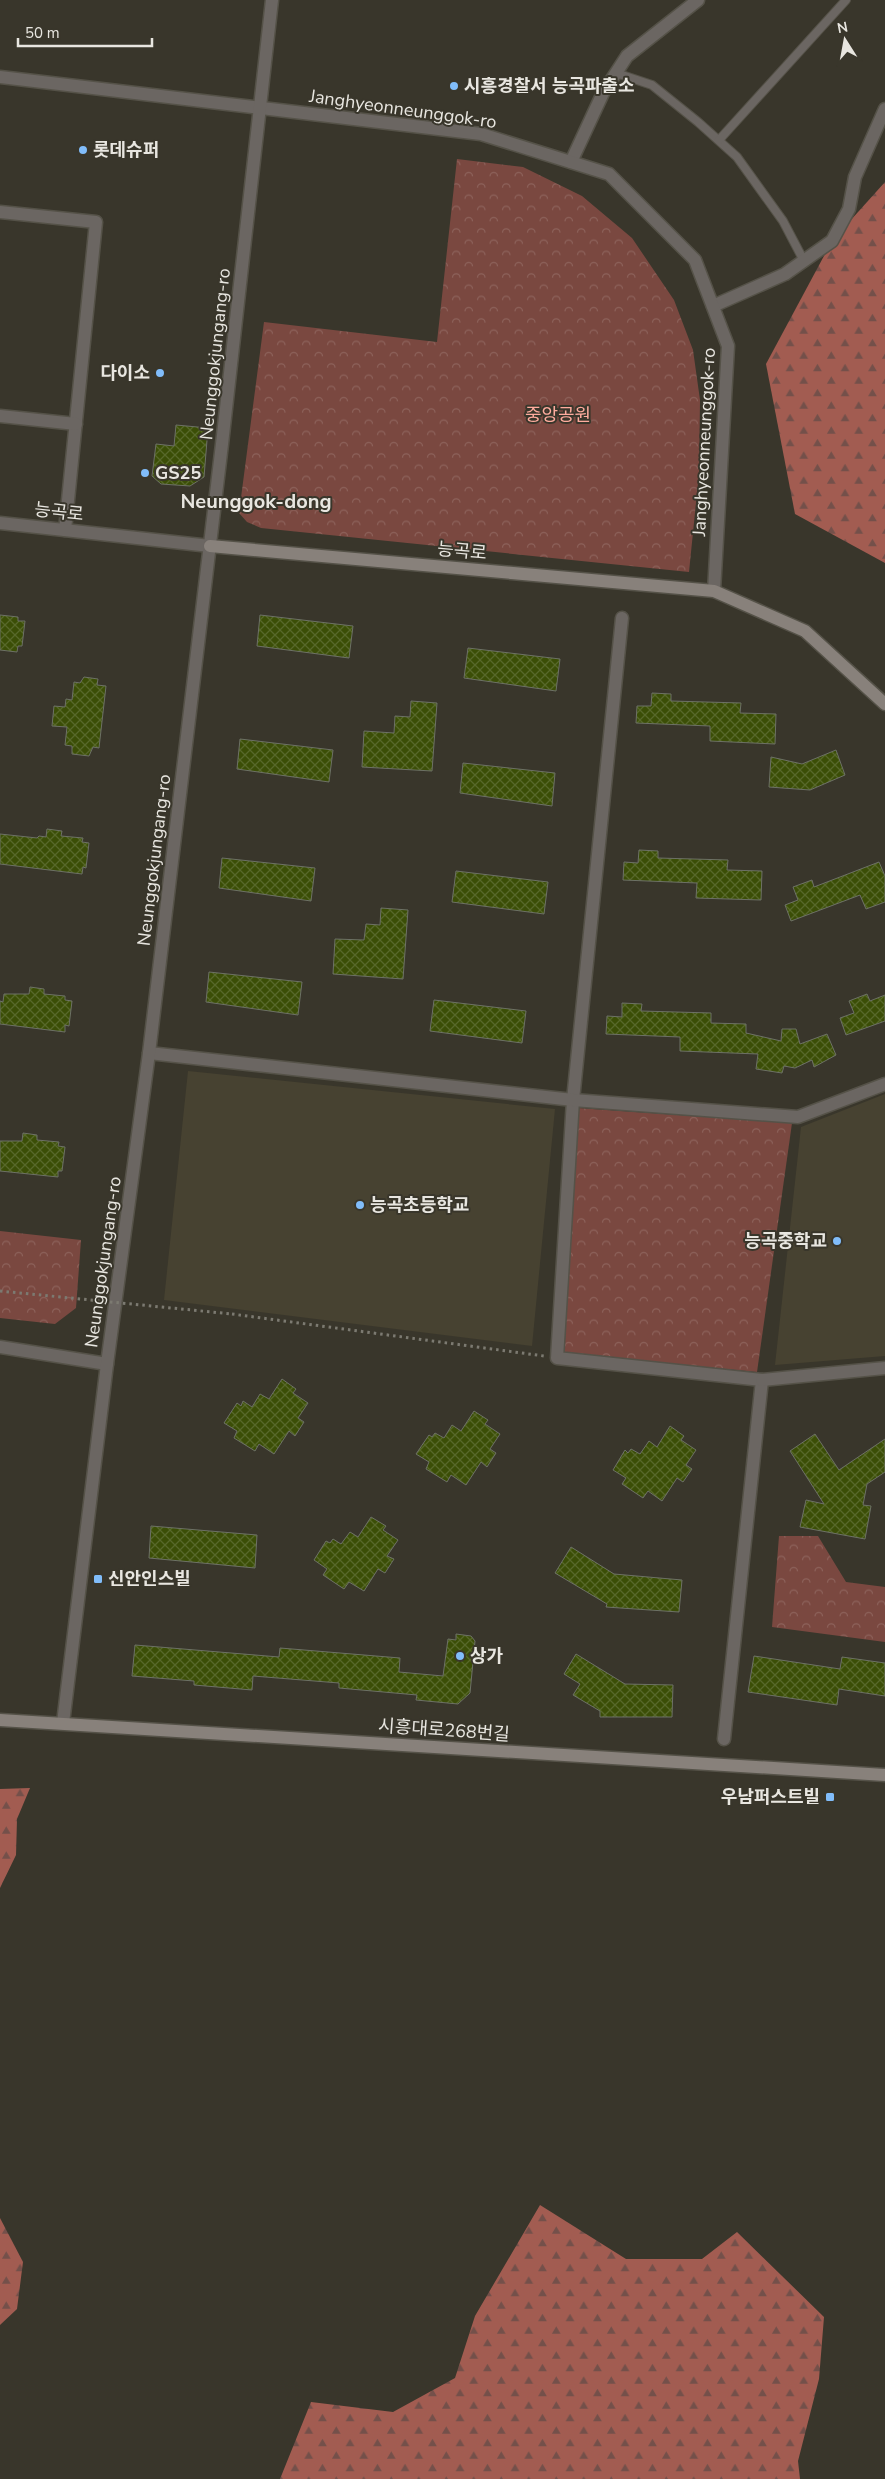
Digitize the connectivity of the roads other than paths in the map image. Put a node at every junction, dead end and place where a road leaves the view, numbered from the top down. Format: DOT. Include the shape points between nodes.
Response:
graph roads {
  1 [pos="272,0"];
  2 [pos="698,0"];
  3 [pos="846,0"];
  4 [pos="616,73"];
  5 [pos="0,77"];
  6 [pos="260,107"];
  7 [pos="885,109"];
  8 [pos="719,140"];
  9 [pos="571,162"];
  10 [pos="0,212"];
  11 [pos="804,261"];
  12 [pos="713,306"];
  13 [pos="0,416"];
  14 [pos="76,424"];
  15 [pos="0,523"];
  16 [pos="65,530"];
  17 [pos="210,546"];
  18 [pos="714,591"];
  19 [pos="622,618"];
  20 [pos="885,704"];
  21 [pos="149,1053"];
  22 [pos="885,1084"];
  23 [pos="573,1100"];
  24 [pos="0,1347"];
  25 [pos="107,1364"];
  26 [pos="885,1368"];
  27 [pos="762,1380"];
  28 [pos="0,1720"];
  29 [pos="63,1723"];
  30 [pos="724,1739"];
  31 [pos="885,1775"];
  1 -- 6 [label="street, Neunggokjungang-ro"];
  2 -- 4 [label="street" via="627,56"];
  3 -- 8 [label="lane"];
  4 -- 8 [label="lane" via="652,85"];
  4 -- 9 [label="street" via="603,93"];
  5 -- 6 [label="street, Janghyeonneunggok-ro"];
  6 -- 9 [label="street, Janghyeonneunggok-ro" via="482,134"];
  6 -- 17 [label="street, Neunggokjungang-ro"];
  7 -- 11 [label="street" via="855,177 849,209 832,241"];
  8 -- 11 [label="lane" via="736,157 783,221"];
  9 -- 12 [label="street, Janghyeonneunggok-ro" via="609,174 688,253"];
  10 -- 14 [label="street" via="96,222"];
  11 -- 12 [label="street" via="785,274"];
  12 -- 18 [label="street, Janghyeonneunggok-ro" via="728,346"];
  13 -- 14 [label="street"];
  14 -- 16 [label="street"];
  15 -- 16 [label="street, 능곡로"];
  16 -- 17 [label="street, 능곡로"];
  17 -- 18 [label="main road, 능곡로"];
  17 -- 21 [label="street, Neunggokjungang-ro"];
  18 -- 20 [label="main road, 능곡로" via="805,631"];
  19 -- 23 [label="street"];
  21 -- 23 [label="street"];
  21 -- 25 [label="street, Neunggokjungang-ro"];
  22 -- 23 [label="street" via="798,1117"];
  23 -- 27 [label="street" via="558,1358"];
  24 -- 25 [label="street"];
  25 -- 29 [label="street, Neunggokjungang-ro"];
  26 -- 27 [label="street"];
  27 -- 30 [label="street"];
  28 -- 29 [label="main road, 시흥대로268번길"];
  29 -- 31 [label="main road, 시흥대로268번길"];
}
